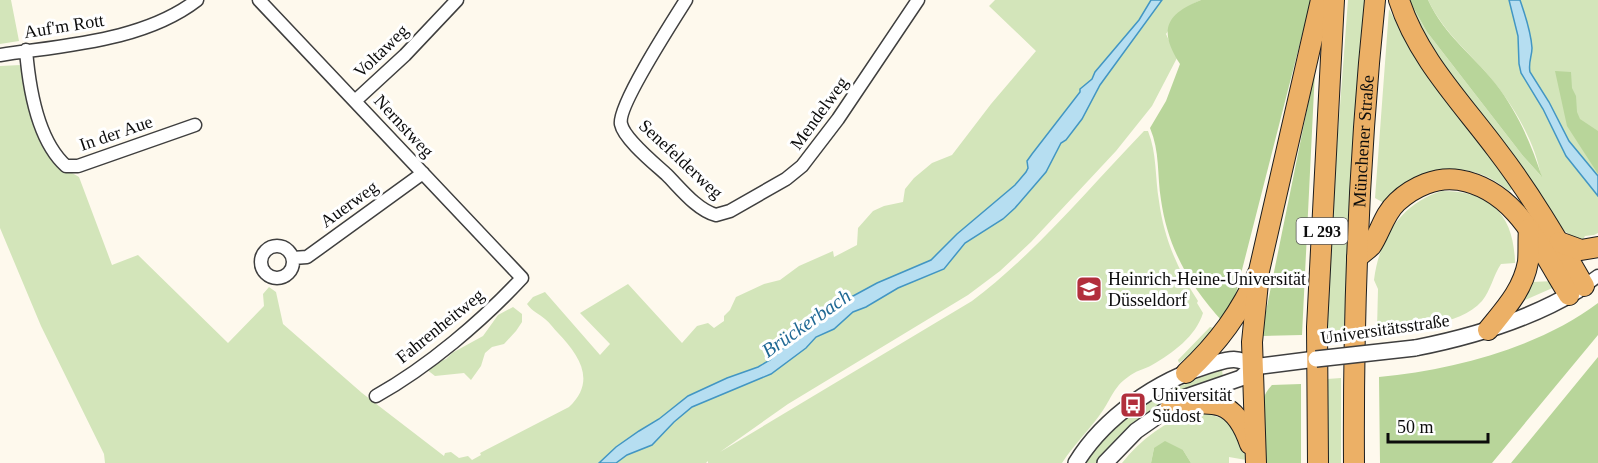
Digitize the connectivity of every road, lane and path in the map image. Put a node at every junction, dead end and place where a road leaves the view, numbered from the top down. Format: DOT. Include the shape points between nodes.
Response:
graph roads {
  1 [pos="197,0"];
  2 [pos="259,0"];
  3 [pos="457,0"];
  4 [pos="686,0"];
  5 [pos="918,0"];
  6 [pos="1321,0"];
  7 [pos="1334,0"];
  8 [pos="1375,0"];
  9 [pos="1399,0"];
  10 [pos="26,50"];
  11 [pos="0,55"];
  12 [pos="355,101"];
  13 [pos="195,125"];
  14 [pos="423,173"];
  15 [pos="719,215"];
  16 [pos="1529,229"];
  17 [pos="1559,242"];
  18 [pos="1598,247"];
  19 [pos="293,258"];
  20 [pos="1357,258"];
  21 [pos="1258,271"];
  22 [pos="522,278"];
  23 [pos="1584,286"];
  24 [pos="1488,330"];
  25 [pos="1253,367"];
  26 [pos="1186,373"];
  27 [pos="376,396"];
  28 [pos="1171,407"];
  29 [pos="1256,462"];
  30 [pos="1076,463"];
  31 [pos="1105,463"];
  32 [pos="1317,463"];
  33 [pos="1354,463"];
  1 -- 10 [label="street, Auf'm Rott" via="136,32"];
  2 -- 12 [label="street, Nernstweg"];
  3 -- 12 [label="street, Voltaweg"];
  4 -- 15 [label="street, Senefelderweg" via="642,73 621,113 620,123 625,133 694,202 706,212"];
  5 -- 15 [label="street, Mendelweg" via="802,166 776,185"];
  6 -- 21 [label="highway"];
  7 -- 32 [label="highway, Münchener Straße / L 293" via="1317,327"];
  8 -- 20 [label="highway, Münchener Straße / L 293"];
  9 -- 17 [label="highway" via="1422,49 1530,195"];
  10 -- 11 [label="street, Auf'm Rott"];
  10 -- 13 [label="street, In der Aue" via="34,107 53,151 66,166 78,166"];
  12 -- 14 [label="street, Nernstweg"];
  14 -- 19 [label="street, Auerweg" via="307,257"];
  14 -- 22 [label="street, Nernstweg"];
  16 -- 20 [label="highway" via="1500,195 1470,182 1438,180 1394,204 1371,246"];
  16 -- 23 [label="highway"];
  16 -- 24 [label="highway" via="1527,264 1520,288"];
  17 -- 18 [label="highway" via="1581,250"];
  17 -- 23 [label="highway"];
  20 -- 33 [label="highway, Münchener Straße / L 293"];
  21 -- 25 [label="highway"];
  21 -- 26 [label="highway" via="1232,322"];
  22 -- 27 [label="street, Fahrenheitweg" via="474,325 415,372"];
  23 -- 24 [label="street, Universitätsstraße" via="1531,314"];
  24 -- 25 [label="street, Universitätsstraße, bridge" via="1415,348"];
  25 -- 26 [label="street, Universitätsstraße" via="1243,360 1231,360"];
  25 -- 28 [label="street, Universitätsstraße" via="1241,378 1183,398"];
  25 -- 29 [label="highway"];
  26 -- 30 [label="street, Universitätsstraße" via="1152,391 1119,416"];
  28 -- 29 [label="highway" via="1206,402 1220,405 1242,423"];
  28 -- 31 [label="street, Universitätsstraße" via="1136,431"];
}
